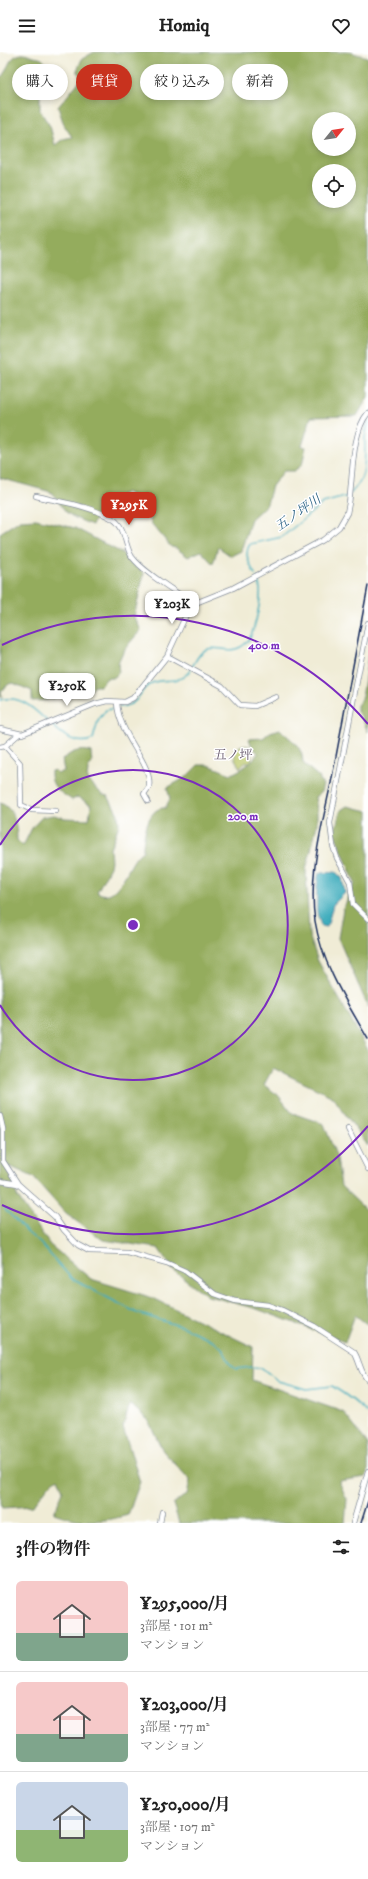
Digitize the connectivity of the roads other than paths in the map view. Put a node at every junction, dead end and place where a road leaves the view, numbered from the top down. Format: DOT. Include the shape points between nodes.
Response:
graph roads {
  1 [pos="368,414"];
  2 [pos="36,496"];
  3 [pos="193,604"];
  4 [pos="368,623"];
  5 [pos="167,656"];
  6 [pos="276,697"];
  7 [pos="117,702"];
  8 [pos="0,729"];
  9 [pos="19,734"];
  10 [pos="2,746"];
  11 [pos="148,802"];
  12 [pos="56,811"];
  13 [pos="368,919"];
  14 [pos="0,1116"];
  15 [pos="348,1129"];
  16 [pos="368,1169"];
  17 [pos="0,1181"];
  18 [pos="18,1184"];
  19 [pos="368,1380"];
  20 [pos="368,1472"];
  21 [pos="162,1512"];
  22 [pos="160,1523"];
  23 [pos="353,1523"];
  1 -- 3 [label="street" via="356,435 348,513 339,528 323,540 233,588"];
  2 -- 3 [label="street" via="90,509 113,519 120,527 137,562"];
  3 -- 5 [label="street"];
  4 -- 13 [label="street" via="330,823 332,846 350,882 353,904"];
  5 -- 6 [label="street" via="222,686 240,706 255,706"];
  5 -- 7 [label="street" via="133,698"];
  7 -- 9 [label="street" via="94,704"];
  7 -- 11 [label="street" via="120,723 149,775 149,787 144,794"];
  8 -- 9 [label="street"];
  9 -- 10 [label="street"];
  10 -- 12 [label="street" via="20,762 21,805 32,810"];
  14 -- 18 [label="street" via="3,1130 3,1161"];
  15 -- 16 [label="street"];
  17 -- 18 [label="street"];
  18 -- 19 [label="street" via="55,1217 78,1245 89,1251 127,1252 168,1263 185,1271 215,1294 235,1301 268,1305 282,1310 314,1326 354,1352"];
  20 -- 23 [label="street"];
  21 -- 22 [label="street"];
}
